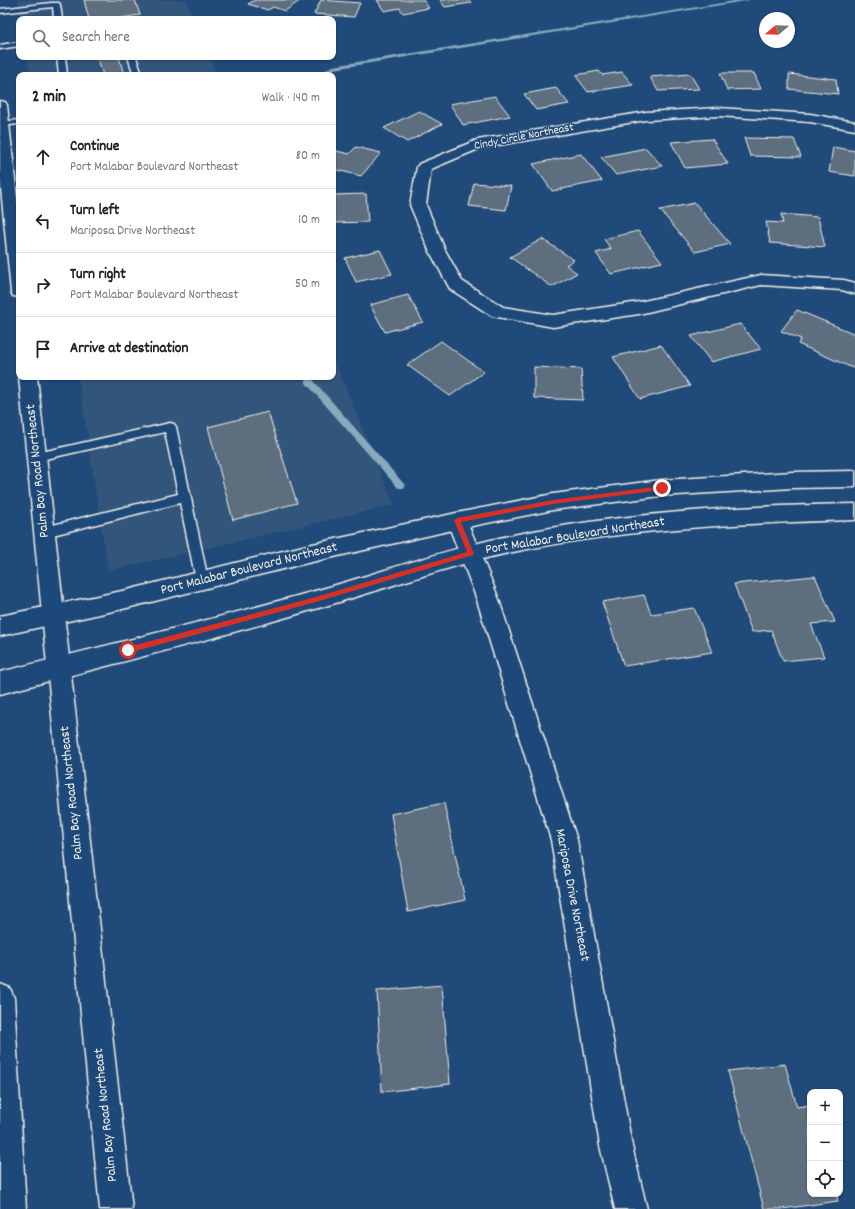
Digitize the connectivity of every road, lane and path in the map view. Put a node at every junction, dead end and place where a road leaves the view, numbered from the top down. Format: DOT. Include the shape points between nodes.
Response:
graph roads {
  1 [pos="0,11"];
  2 [pos="58,16"];
  3 [pos="16,44"];
  4 [pos="0,47"];
  5 [pos="61,60"];
  6 [pos="133,60"];
  7 [pos="63,72"];
  8 [pos="137,72"];
  9 [pos="0,105"];
  10 [pos="16,122"];
  11 [pos="1,124"];
  12 [pos="855,126"];
  13 [pos="3,166"];
  14 [pos="16,253"];
  15 [pos="855,289"];
  16 [pos="28,380"];
  17 [pos="37,457"];
  18 [pos="855,479"];
  19 [pos="185,497"];
  20 [pos="855,512"];
  21 [pos="457,520"];
  22 [pos="45,532"];
  23 [pos="471,554"];
  24 [pos="202,580"];
  25 [pos="54,614"];
  26 [pos="0,626"];
  27 [pos="59,668"];
  28 [pos="0,683"];
  29 [pos="0,998"];
  30 [pos="10,1209"];
  31 [pos="116,1209"];
  32 [pos="631,1209"];
  1 -- 2 [label="lane" via="51,4 56,6"];
  3 -- 4 [label="lane"];
  5 -- 7 [label="lane"];
  6 -- 8 [label="lane"];
  9 -- 11 [label="street"];
  10 -- 11 [label="lane"];
  11 -- 13 [label="street"];
  12 -- 15 [label="street, Cindy Circle Northeast" via="810,118 718,112 646,116 477,144 424,167 418,205 437,250 456,285 498,312 553,321 639,308 761,280 844,285"];
  13 -- 14 [label="street"];
  16 -- 17 [label="street, Palm Bay Road Northeast"];
  17 -- 19 [label="lane" via="170,427"];
  17 -- 22 [label="street, Palm Bay Road Northeast"];
  18 -- 21 [label="street, Port Malabar Boulevard Northeast" via="662,488 553,502"];
  19 -- 22 [label="lane"];
  19 -- 24 [label="lane"];
  20 -- 23 [label="street, Port Malabar Boulevard Northeast" via="676,520 568,534"];
  21 -- 23 [label="street, Mariposa Drive Northeast"];
  21 -- 24 [label="street, Port Malabar Boulevard Northeast"];
  22 -- 25 [label="street, Palm Bay Road Northeast"];
  23 -- 27 [label="street, Port Malabar Boulevard Northeast" via="316,599"];
  23 -- 32 [label="street, Mariposa Drive Northeast" via="564,840 616,1146"];
  24 -- 25 [label="street, Port Malabar Boulevard Northeast"];
  25 -- 26 [label="street, Port Malabar Boulevard Northeast"];
  25 -- 27 [label="street, Palm Bay Road Northeast"];
  27 -- 28 [label="street, Port Malabar Boulevard Northeast"];
  27 -- 31 [label="street, Palm Bay Road Northeast"];
  29 -- 30 [label="street"];
}
